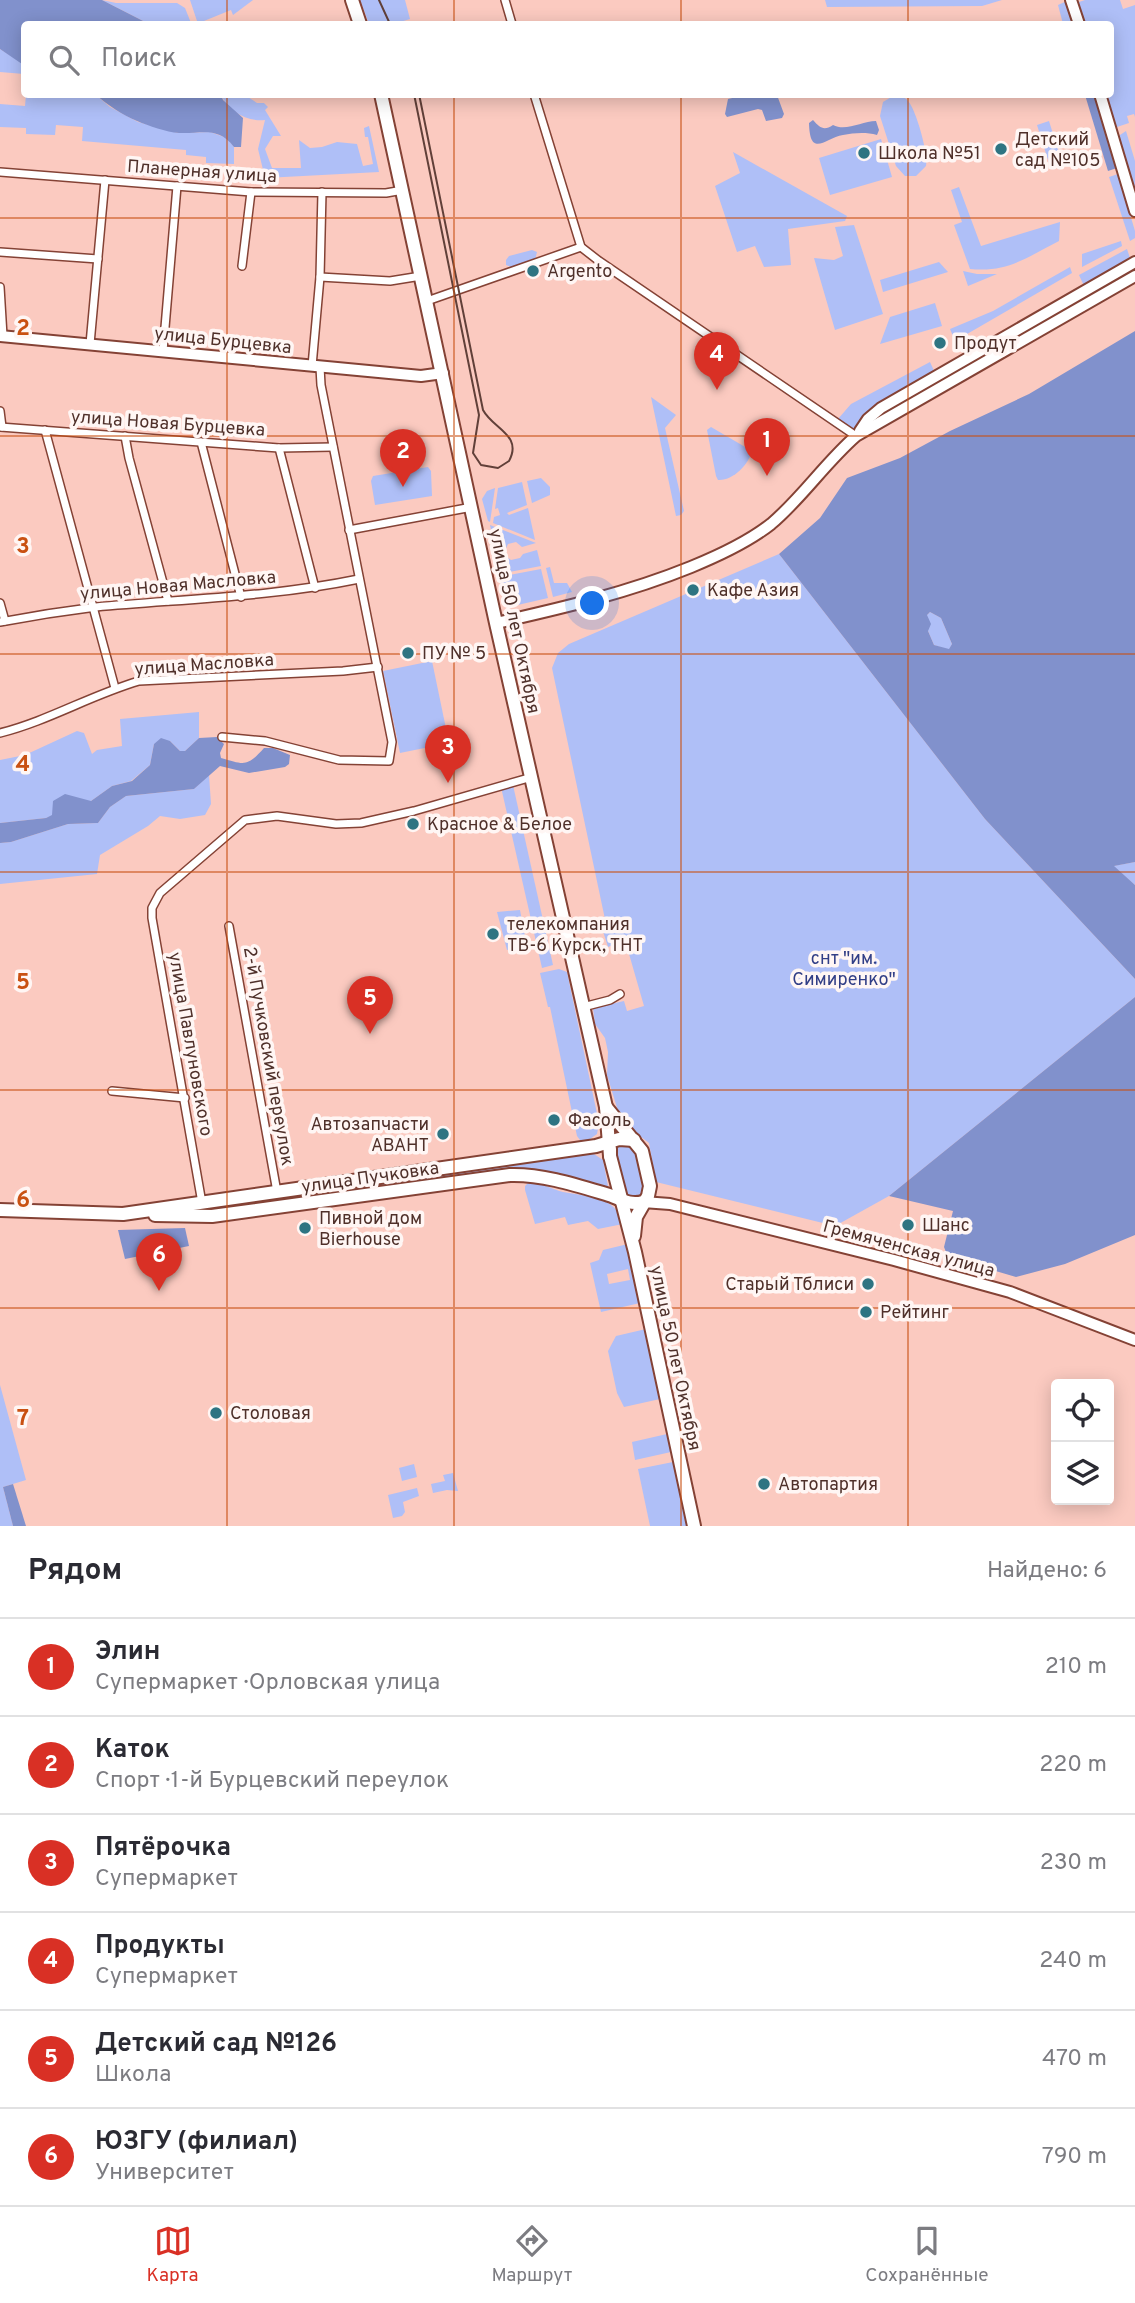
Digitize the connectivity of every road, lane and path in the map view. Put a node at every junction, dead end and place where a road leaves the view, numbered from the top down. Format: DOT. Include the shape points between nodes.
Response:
graph roads {
  1 [pos="352,0"];
  2 [pos="505,0"];
  3 [pos="1071,0"];
  4 [pos="359,21"];
  5 [pos="511,21"];
  6 [pos="1078,21"];
  7 [pos="382,98"];
  8 [pos="535,98"];
  9 [pos="1101,98"];
  10 [pos="0,172"];
  11 [pos="105,180"];
  12 [pos="177,186"];
  13 [pos="403,190"];
  14 [pos="251,192"];
  15 [pos="322,192"];
  16 [pos="1135,211"];
  17 [pos="581,247"];
  18 [pos="0,252"];
  19 [pos="99,259"];
  20 [pos="1135,261"];
  21 [pos="242,266"];
  22 [pos="422,276"];
  23 [pos="1135,276"];
  24 [pos="320,277"];
  25 [pos="0,287"];
  26 [pos="427,301"];
  27 [pos="1,336"];
  28 [pos="90,344"];
  29 [pos="163,351"];
  30 [pos="316,367"];
  31 [pos="443,373"];
  32 [pos="0,411"];
  33 [pos="1,427"];
  34 [pos="45,430"];
  35 [pos="125,436"];
  36 [pos="856,436"];
  37 [pos="201,442"];
  38 [pos="333,447"];
  39 [pos="279,448"];
  40 [pos="472,507"];
  41 [pos="349,530"];
  42 [pos="359,579"];
  43 [pos="315,588"];
  44 [pos="241,597"];
  45 [pos="168,601"];
  46 [pos="0,603"];
  47 [pos="93,608"];
  48 [pos="2,621"];
  49 [pos="496,623"];
  50 [pos="378,667"];
  51 [pos="115,688"];
  52 [pos="0,733"];
  53 [pos="222,737"];
  54 [pos="532,777"];
  55 [pos="229,926"];
  56 [pos="620,994"];
  57 [pos="583,1007"];
  58 [pos="112,1091"];
  59 [pos="186,1098"];
  60 [pos="606,1107"];
  61 [pos="634,1140"];
  62 [pos="612,1146"];
  63 [pos="318,1186"];
  64 [pos="650,1186"];
  65 [pos="277,1192"];
  66 [pos="619,1199"];
  67 [pos="321,1202"];
  68 [pos="643,1202"];
  69 [pos="670,1204"];
  70 [pos="198,1208"];
  71 [pos="0,1210"];
  72 [pos="635,1252"];
  73 [pos="1135,1340"];
  74 [pos="694,1526"];
  1 -- 4 [label="main road"];
  2 -- 5 [label="street"];
  3 -- 6 [label="street"];
  7 -- 13 [label="main road, улица 50 лет Октября"];
  8 -- 17 [label="street"];
  9 -- 16 [label="street"];
  10 -- 11 [label="street, Планерная улица"];
  11 -- 12 [label="street, Планерная улица"];
  11 -- 19 [label="street"];
  12 -- 14 [label="street, Планерная улица"];
  12 -- 29 [label="street"];
  13 -- 15 [label="street, Планерная улица"];
  13 -- 22 [label="main road, улица 50 лет Октября"];
  14 -- 15 [label="street, Планерная улица"];
  14 -- 21 [label="street"];
  15 -- 24 [label="street"];
  17 -- 26 [label="street"];
  17 -- 36 [label="street"];
  18 -- 19 [label="street"];
  19 -- 28 [label="street"];
  20 -- 36 [label="street" via="881,408"];
  22 -- 24 [label="street" via="390,281"];
  22 -- 26 [label="main road, улица 50 лет Октября"];
  23 -- 36 [label="street"];
  24 -- 30 [label="street"];
  25 -- 27 [label="street"];
  26 -- 31 [label="main road, улица 50 лет Октября"];
  27 -- 28 [label="street, улица Бурцевка"];
  28 -- 29 [label="street, улица Бурцевка"];
  29 -- 30 [label="street, улица Бурцевка"];
  30 -- 31 [label="street, улица Бурцевка" via="421,376"];
  30 -- 38 [label="street"];
  31 -- 40 [label="main road, улица 50 лет Октября"];
  32 -- 33 [label="street"];
  33 -- 34 [label="street, улица Новая Бурцевка"];
  34 -- 35 [label="street, улица Новая Бурцевка"];
  34 -- 47 [label="street"];
  35 -- 37 [label="street, улица Новая Бурцевка"];
  35 -- 45 [label="street"];
  36 -- 49 [label="street" via="780,516 729,550 617,594"];
  37 -- 39 [label="street, улица Новая Бурцевка"];
  37 -- 44 [label="street"];
  38 -- 39 [label="street, улица Новая Бурцевка"];
  38 -- 41 [label="street"];
  39 -- 43 [label="street"];
  40 -- 41 [label="street"];
  40 -- 49 [label="main road, улица 50 лет Октября"];
  41 -- 42 [label="street"];
  42 -- 43 [label="street, улица Новая Масловка"];
  42 -- 50 [label="street"];
  43 -- 44 [label="street, улица Новая Масловка"];
  44 -- 45 [label="street, улица Новая Масловка"];
  45 -- 47 [label="street, улица Новая Масловка"];
  46 -- 48 [label="street"];
  47 -- 48 [label="street, улица Новая Масловка"];
  47 -- 51 [label="street"];
  49 -- 54 [label="main road, улица 50 лет Октября"];
  50 -- 51 [label="street, улица Масловка" via="168,678"];
  50 -- 53 [label="street" via="392,742 389,761 339,760 265,741"];
  51 -- 52 [label="street, улица Масловка" via="59,714"];
  54 -- 57 [label="main road, улица 50 лет Октября"];
  54 -- 59 [label="street, улица Павлуновского" via="361,823 276,816 245,820 160,893 152,918"];
  55 -- 65 [label="street, 2-й Пучковский переулок"];
  56 -- 57 [label="street"];
  57 -- 60 [label="main road, улица 50 лет Октября"];
  58 -- 59 [label="street"];
  59 -- 70 [label="street, улица Павлуновского"];
  60 -- 61 [label="main road"];
  60 -- 62 [label="main road, улица 50 лет Октября"];
  61 -- 62 [label="main road, улица Пучковка"];
  61 -- 64 [label="main road" via="642,1151"];
  62 -- 63 [label="main road, улица Пучковка"];
  62 -- 66 [label="main road, улица 50 лет Октября"];
  63 -- 65 [label="main road, улица Пучковка"];
  63 -- 67 [label="main road"];
  64 -- 68 [label="main road"];
  64 -- 69 [label="street"];
  65 -- 70 [label="main road, улица Пучковка"];
  66 -- 67 [label="main road, улица Пучковка" via="548,1179 510,1175"];
  66 -- 68 [label="main road, улица Пучковка"];
  66 -- 72 [label="main road, улица 50 лет Октября"];
  67 -- 70 [label="main road, улица Пучковка" via="212,1216"];
  68 -- 69 [label="street, Гремяченская улица"];
  68 -- 72 [label="main road" via="635,1225"];
  69 -- 73 [label="street, Гремяченская улица" via="1010,1293"];
  70 -- 71 [label="main road, улица Пучковка" via="123,1214"];
  72 -- 74 [label="main road, улица 50 лет Октября"];
}
